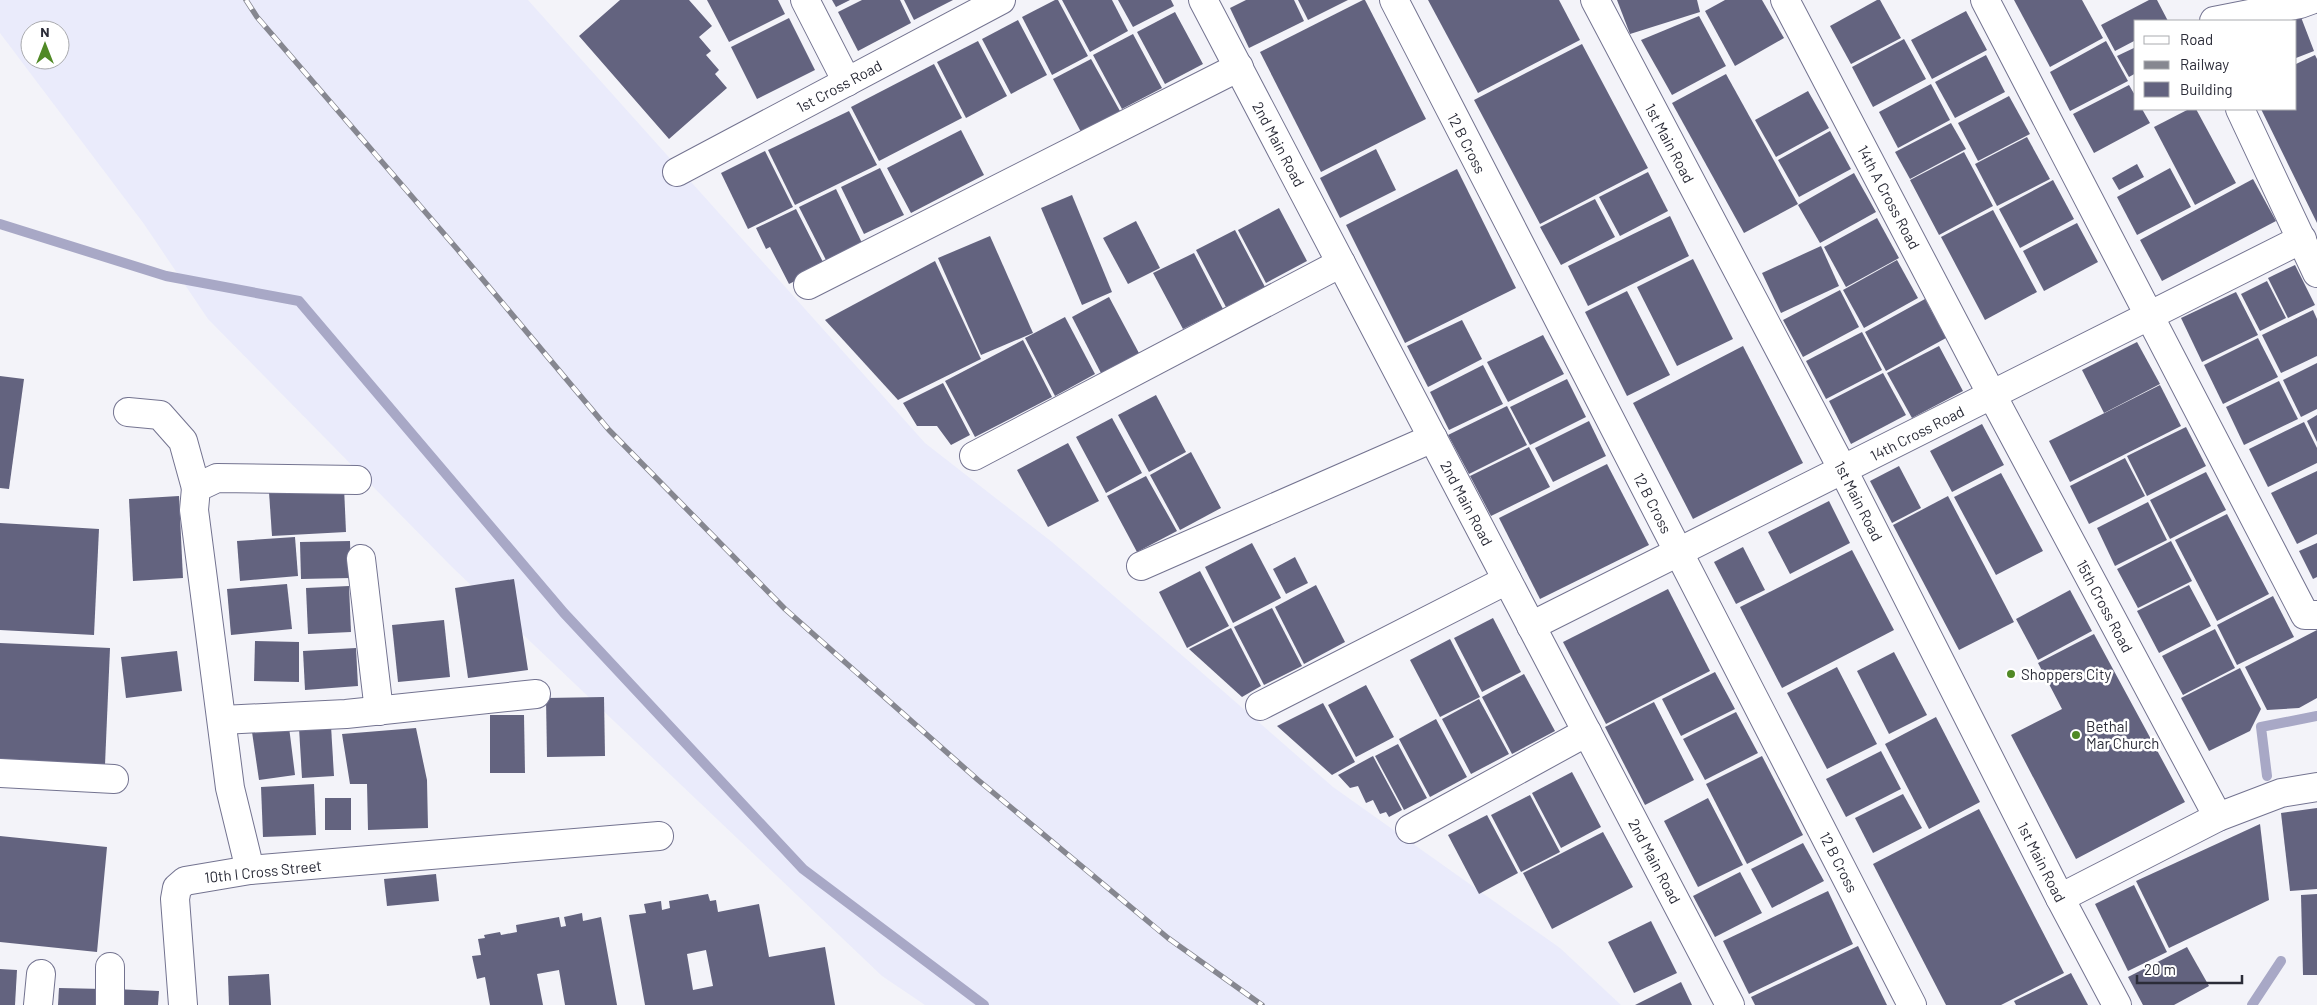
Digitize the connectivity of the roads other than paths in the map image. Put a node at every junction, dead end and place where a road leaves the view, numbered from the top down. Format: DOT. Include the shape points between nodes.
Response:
graph roads {
  1 [pos="805,0"];
  2 [pos="1001,0"];
  3 [pos="1204,0"];
  4 [pos="1394,0"];
  5 [pos="1595,0"];
  6 [pos="1785,0"];
  7 [pos="1986,0"];
  8 [pos="2306,2"];
  9 [pos="2219,20"];
  10 [pos="1239,67"];
  11 [pos="848,82"];
  12 [pos="2240,110"];
  13 [pos="677,172"];
  14 [pos="2302,239"];
  15 [pos="1341,263"];
  16 [pos="2317,273"];
  17 [pos="808,285"];
  18 [pos="2149,316"];
  19 [pos="1992,395"];
  20 [pos="128,412"];
  21 [pos="1433,438"];
  22 [pos="974,456"];
  23 [pos="1843,470"];
  24 [pos="356,480"];
  25 [pos="196,488"];
  26 [pos="1678,552"];
  27 [pos="360,559"];
  28 [pos="1141,566"];
  29 [pos="1507,580"];
  30 [pos="2317,615"];
  31 [pos="1531,626"];
  32 [pos="536,694"];
  33 [pos="1260,706"];
  34 [pos="379,711"];
  35 [pos="222,720"];
  36 [pos="1588,732"];
  37 [pos="0,773"];
  38 [pos="114,779"];
  39 [pos="2317,787"];
  40 [pos="2218,817"];
  41 [pos="1410,830"];
  42 [pos="659,836"];
  43 [pos="250,870"];
  44 [pos="2060,898"];
  45 [pos="110,967"];
  46 [pos="41,974"];
  47 [pos="38,1005"];
  48 [pos="110,1005"];
  49 [pos="183,1005"];
  50 [pos="1730,1005"];
  51 [pos="1912,1005"];
  52 [pos="2117,1005"];
  1 -- 11 [label="street"];
  2 -- 11 [label="street, 1st Cross Road"];
  3 -- 10 [label="street, 2nd Main Road"];
  4 -- 26 [label="street, 12 B Cross"];
  5 -- 23 [label="street, 1st Main Road"];
  6 -- 19 [label="street, 14th A Cross Road"];
  7 -- 18 [label="street"];
  8 -- 9 [label="street"];
  10 -- 15 [label="street, 2nd Main Road"];
  10 -- 17 [label="street"];
  11 -- 13 [label="street, 1st Cross Road"];
  12 -- 14 [label="street"];
  14 -- 16 [label="street"];
  14 -- 18 [label="street, 14th Cross Road"];
  15 -- 21 [label="street, 2nd Main Road"];
  15 -- 22 [label="street"];
  18 -- 19 [label="street, 14th Cross Road"];
  18 -- 30 [label="street" via="2305,615"];
  19 -- 23 [label="street, 14th Cross Road"];
  19 -- 40 [label="street, 15th Cross Road"];
  20 -- 25 [label="street" via="160,415 183,441"];
  21 -- 28 [label="street"];
  21 -- 29 [label="street, 2nd Main Road"];
  23 -- 26 [label="street, 14th Cross Road"];
  23 -- 44 [label="street, 1st Main Road"];
  24 -- 25 [label="street" via="217,478"];
  25 -- 35 [label="street" via="194,510"];
  26 -- 31 [label="street, 14th Cross Road"];
  26 -- 51 [label="street, 12 B Cross"];
  27 -- 34 [label="street"];
  29 -- 31 [label="street, 2nd Main Road"];
  29 -- 33 [label="street"];
  31 -- 36 [label="street, 2nd Main Road"];
  32 -- 34 [label="street"];
  34 -- 35 [label="street"];
  35 -- 43 [label="street" via="230,788"];
  36 -- 41 [label="street"];
  36 -- 50 [label="street, 2nd Main Road"];
  37 -- 38 [label="street"];
  39 -- 40 [label="street" via="2280,793"];
  40 -- 44 [label="street"];
  42 -- 43 [label="street, 10th I Cross Street"];
  43 -- 49 [label="street, 10th I Cross Street" via="185,881 177,888 175,899"];
  44 -- 52 [label="street, 1st Main Road"];
  45 -- 48 [label="street"];
  46 -- 47 [label="street"];
}
